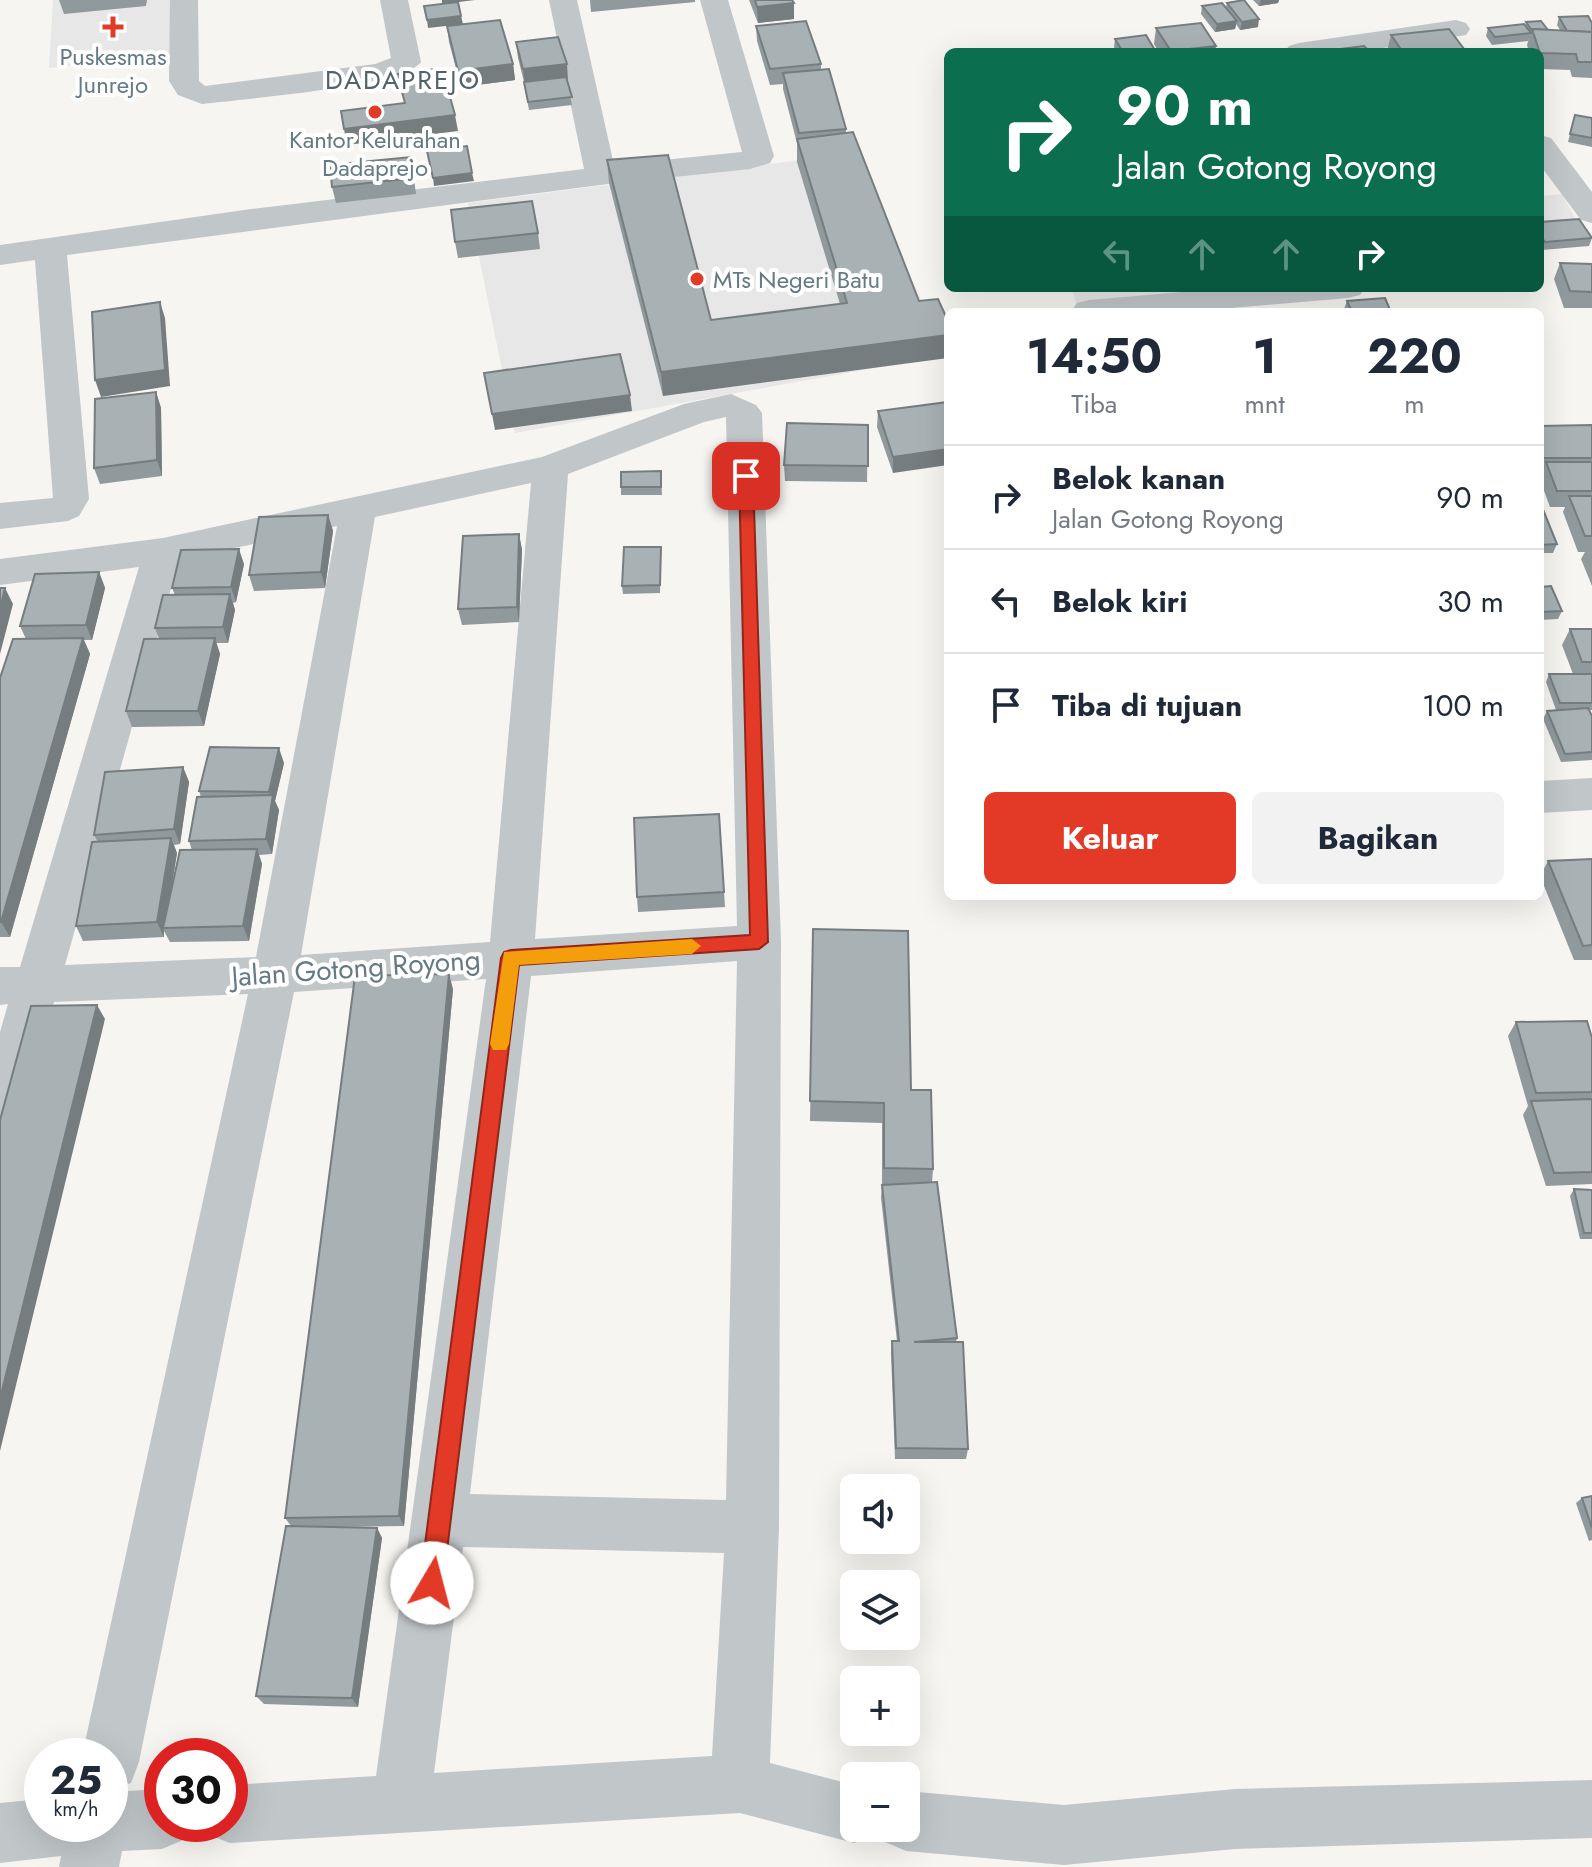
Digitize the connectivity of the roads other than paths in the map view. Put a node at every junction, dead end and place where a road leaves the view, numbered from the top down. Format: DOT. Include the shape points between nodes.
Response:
graph roads {
  1 [pos="184,0"];
  2 [pos="394,0"];
  3 [pos="563,0"];
  4 [pos="714,0"];
  5 [pos="1434,0"];
  6 [pos="1465,41"];
  7 [pos="1359,48"];
  8 [pos="1544,151"];
  9 [pos="601,176"];
  10 [pos="1574,204"];
  11 [pos="50,247"];
  12 [pos="0,255"];
  13 [pos="1301,292"];
  14 [pos="1113,308"];
  15 [pos="550,467"];
  16 [pos="358,510"];
  17 [pos="0,516"];
  18 [pos="163,551"];
  19 [pos="0,572"];
  20 [pos="1592,794"];
  21 [pos="1544,797"];
  22 [pos="759,942"];
  23 [pos="511,958"];
  24 [pos="275,975"];
  25 [pos="19,985"];
  26 [pos="0,1110"];
  27 [pos="440,1520"];
  28 [pos="752,1527"];
  29 [pos="115,1738"];
  30 [pos="740,1784"];
  31 [pos="401,1803"];
  32 [pos="1592,1809"];
  33 [pos="840,1810"];
  34 [pos="248,1813"];
  35 [pos="920,1822"];
  36 [pos="24,1831"];
  37 [pos="0,1833"];
  38 [pos="94,1842"];
  39 [pos="89,1867"];
  1 -- 2 [label="street" via="184,81 202,95 400,67 406,62 405,50"];
  3 -- 9 [label="street"];
  4 -- 9 [label="street" via="759,156"];
  5 -- 6 [label="street"];
  6 -- 7 [label="street"];
  8 -- 10 [label="street"];
  9 -- 11 [label="street"];
  11 -- 12 [label="street"];
  11 -- 17 [label="street" via="71,499 55,512"];
  13 -- 14 [label="street"];
  15 -- 16 [label="street"];
  15 -- 22 [label="street" via="696,412 731,405 744,413"];
  15 -- 23 [label="street"];
  16 -- 18 [label="street"];
  16 -- 24 [label="street"];
  18 -- 19 [label="street"];
  18 -- 25 [label="street"];
  20 -- 21 [label="street"];
  22 -- 23 [label="street, Jalan Gotong Royong"];
  22 -- 28 [label="street"];
  23 -- 24 [label="street, Jalan Gotong Royong"];
  23 -- 27 [label="street"];
  24 -- 25 [label="street, Jalan Gotong Royong"];
  24 -- 29 [label="street"];
  25 -- 26 [label="street"];
  27 -- 28 [label="street"];
  27 -- 31 [label="street"];
  28 -- 30 [label="street"];
  30 -- 31 [label="street"];
  30 -- 33 [label="street"];
  31 -- 34 [label="street"];
  32 -- 35 [label="street" via="1235,1819 1064,1835"];
  36 -- 37 [label="street"];
  38 -- 39 [label="street"];
}
